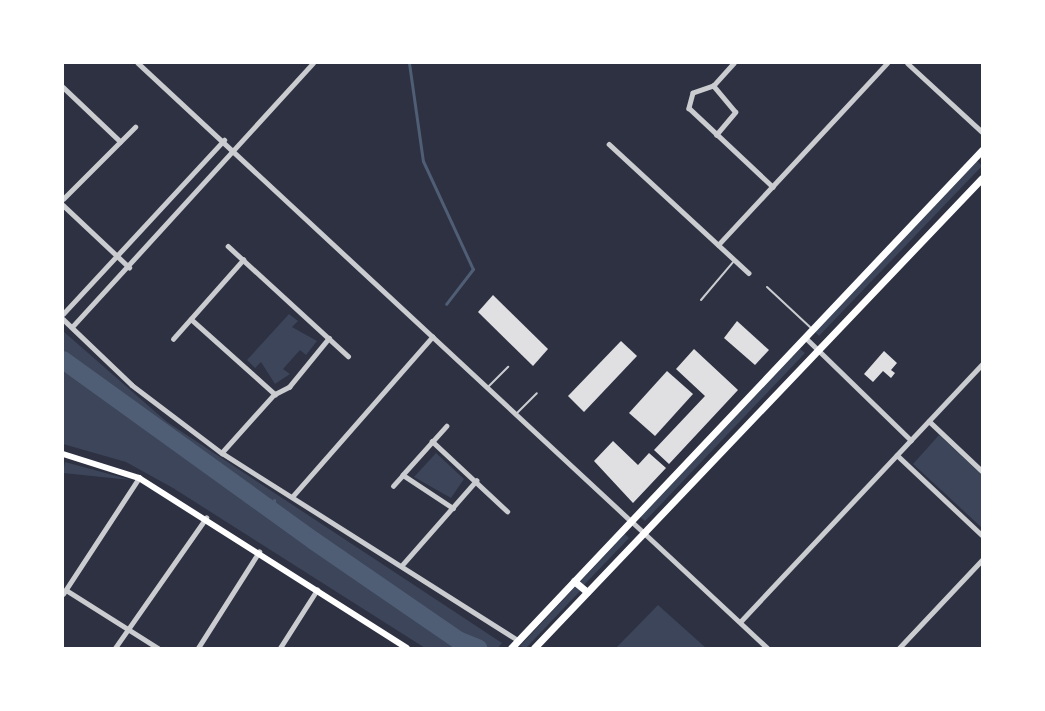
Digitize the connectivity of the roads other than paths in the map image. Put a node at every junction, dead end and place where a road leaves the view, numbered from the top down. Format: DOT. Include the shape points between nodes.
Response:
graph roads {
  1 [pos="138,63"];
  2 [pos="313,63"];
  3 [pos="734,63"];
  4 [pos="887,63"];
  5 [pos="907,63"];
  6 [pos="713,86"];
  7 [pos="65,89"];
  8 [pos="63,96"];
  9 [pos="135,127"];
  10 [pos="982,132"];
  11 [pos="716,135"];
  12 [pos="224,140"];
  13 [pos="120,141"];
  14 [pos="609,144"];
  15 [pos="982,150"];
  16 [pos="235,151"];
  17 [pos="982,178"];
  18 [pos="773,187"];
  19 [pos="63,199"];
  20 [pos="63,206"];
  21 [pos="718,244"];
  22 [pos="228,246"];
  23 [pos="117,256"];
  24 [pos="243,260"];
  25 [pos="735,260"];
  26 [pos="129,267"];
  27 [pos="748,273"];
  28 [pos="767,287"];
  29 [pos="701,300"];
  30 [pos="63,314"];
  31 [pos="63,319"];
  32 [pos="190,319"];
  33 [pos="72,327"];
  34 [pos="812,329"];
  35 [pos="432,337"];
  36 [pos="805,337"];
  37 [pos="328,338"];
  38 [pos="173,339"];
  39 [pos="818,350"];
  40 [pos="348,356"];
  41 [pos="982,364"];
  42 [pos="508,367"];
  43 [pos="487,388"];
  44 [pos="537,393"];
  45 [pos="275,394"];
  46 [pos="516,415"];
  47 [pos="929,421"];
  48 [pos="447,426"];
  49 [pos="911,440"];
  50 [pos="432,441"];
  51 [pos="222,453"];
  52 [pos="63,455"];
  53 [pos="897,455"];
  54 [pos="982,471"];
  55 [pos="403,475"];
  56 [pos="140,478"];
  57 [pos="476,482"];
  58 [pos="393,486"];
  59 [pos="292,497"];
  60 [pos="453,507"];
  61 [pos="507,512"];
  62 [pos="206,518"];
  63 [pos="631,521"];
  64 [pos="644,532"];
  65 [pos="982,535"];
  66 [pos="259,552"];
  67 [pos="982,560"];
  68 [pos="403,564"];
  69 [pos="574,581"];
  70 [pos="317,590"];
  71 [pos="64,592"];
  72 [pos="587,592"];
  73 [pos="740,622"];
  74 [pos="127,629"];
  75 [pos="518,640"];
  76 [pos="511,647"];
  77 [pos="536,647"];
  78 [pos="115,648"];
  79 [pos="158,648"];
  80 [pos="198,648"];
  81 [pos="280,648"];
  82 [pos="406,648"];
  83 [pos="767,648"];
  84 [pos="899,648"];
  1 -- 12 [label="street"];
  2 -- 16 [label="street"];
  3 -- 6 [label="street"];
  4 -- 18 [label="street"];
  5 -- 10 [label="street"];
  6 -- 11 [label="street" via="735,112"];
  6 -- 11 [label="street" via="693,93 689,108"];
  7 -- 8 [label="street"];
  7 -- 13 [label="street"];
  9 -- 13 [label="street"];
  11 -- 18 [label="street"];
  12 -- 16 [label="street"];
  12 -- 23 [label="street"];
  13 -- 19 [label="street"];
  14 -- 21 [label="street"];
  15 -- 34 [label="main road"];
  16 -- 26 [label="street"];
  16 -- 35 [label="street"];
  17 -- 39 [label="main road"];
  18 -- 21 [label="street"];
  20 -- 23 [label="street"];
  21 -- 25 [label="street"];
  22 -- 24 [label="street"];
  23 -- 26 [label="street"];
  23 -- 30 [label="street"];
  24 -- 32 [label="street"];
  24 -- 37 [label="street"];
  25 -- 27 [label="street"];
  25 -- 29 [label="lane"];
  26 -- 33 [label="street"];
  28 -- 34 [label="lane"];
  31 -- 33 [label="street"];
  32 -- 38 [label="street"];
  32 -- 45 [label="street"];
  33 -- 51 [label="street" via="132,385"];
  34 -- 36 [label="main road"];
  35 -- 43 [label="street"];
  35 -- 59 [label="street"];
  36 -- 39 [label="street"];
  36 -- 63 [label="main road"];
  37 -- 40 [label="street"];
  37 -- 45 [label="street" via="289,387"];
  39 -- 49 [label="street"];
  39 -- 64 [label="main road"];
  41 -- 47 [label="street"];
  42 -- 43 [label="lane"];
  43 -- 46 [label="street"];
  44 -- 46 [label="lane"];
  45 -- 51 [label="street"];
  46 -- 63 [label="street"];
  47 -- 49 [label="street"];
  47 -- 54 [label="street"];
  48 -- 50 [label="street"];
  49 -- 53 [label="street"];
  50 -- 55 [label="street"];
  50 -- 57 [label="street"];
  51 -- 59 [label="street"];
  52 -- 56 [label="main road"];
  53 -- 65 [label="street"];
  53 -- 73 [label="street"];
  55 -- 58 [label="street"];
  55 -- 60 [label="street"];
  56 -- 62 [label="main road"];
  56 -- 71 [label="street"];
  57 -- 60 [label="street"];
  57 -- 61 [label="street"];
  59 -- 68 [label="street"];
  60 -- 68 [label="street"];
  62 -- 66 [label="main road"];
  62 -- 74 [label="street"];
  63 -- 64 [label="street"];
  63 -- 69 [label="main road"];
  64 -- 72 [label="main road"];
  64 -- 73 [label="street"];
  66 -- 70 [label="main road"];
  66 -- 80 [label="street"];
  67 -- 84 [label="street"];
  68 -- 75 [label="street"];
  69 -- 72 [label="main road"];
  69 -- 75 [label="main road"];
  70 -- 81 [label="street"];
  70 -- 82 [label="main road"];
  71 -- 74 [label="street"];
  72 -- 77 [label="main road"];
  73 -- 83 [label="street"];
  74 -- 78 [label="street"];
  74 -- 79 [label="street"];
  75 -- 76 [label="main road"];
}
